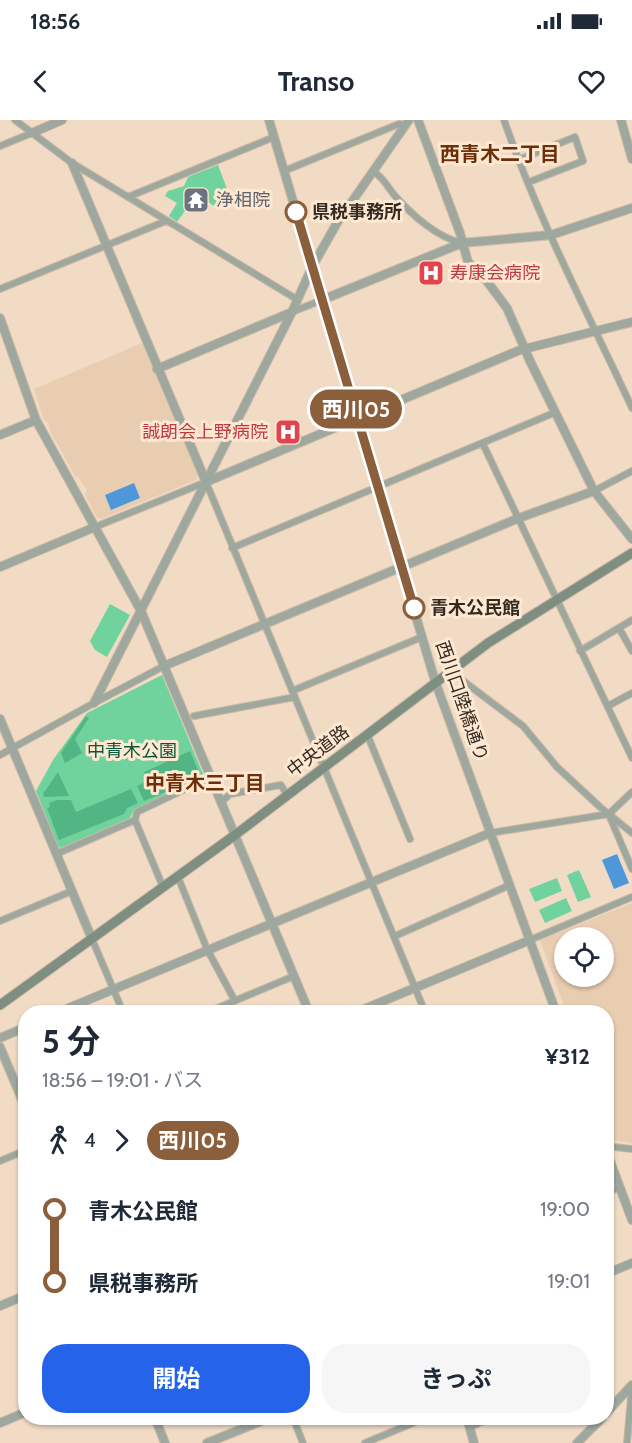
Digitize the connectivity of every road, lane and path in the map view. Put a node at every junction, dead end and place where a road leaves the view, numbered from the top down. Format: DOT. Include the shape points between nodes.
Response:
graph roads {
  1 [pos="15,120"];
  2 [pos="62,120"];
  3 [pos="269,120"];
  4 [pos="504,120"];
  5 [pos="621,120"];
  6 [pos="421,121"];
  7 [pos="407,122"];
  8 [pos="32,133"];
  9 [pos="274,137"];
  10 [pos="0,146"];
  11 [pos="632,159"];
  12 [pos="518,160"];
  13 [pos="72,163"];
  14 [pos="284,171"];
  15 [pos="374,172"];
  16 [pos="528,182"];
  17 [pos="128,197"];
  18 [pos="632,208"];
  19 [pos="166,221"];
  20 [pos="551,235"];
  21 [pos="462,243"];
  22 [pos="106,245"];
  23 [pos="312,267"];
  24 [pos="0,289"];
  25 [pos="298,300"];
  26 [pos="322,300"];
  27 [pos="292,312"];
  28 [pos="0,318"];
  29 [pos="632,322"];
  30 [pos="596,331"];
  31 [pos="525,349"];
  32 [pos="157,369"];
  33 [pos="632,408"];
  34 [pos="556,412"];
  35 [pos="358,417"];
  36 [pos="36,420"];
  37 [pos="0,435"];
  38 [pos="483,444"];
  39 [pos="632,471"];
  40 [pos="206,482"];
  41 [pos="378,488"];
  42 [pos="594,491"];
  43 [pos="519,518"];
  44 [pos="95,527"];
  45 [pos="632,539"];
  46 [pos="232,548"];
  47 [pos="632,554"];
  48 [pos="0,567"];
  49 [pos="401,567"];
  50 [pos="555,600"];
  51 [pos="141,611"];
  52 [pos="632,620"];
  53 [pos="264,624"];
  54 [pos="619,628"];
  55 [pos="422,637"];
  56 [pos="580,651"];
  57 [pos="632,651"];
  58 [pos="164,666"];
  59 [pos="449,670"];
  60 [pos="435,681"];
  61 [pos="632,693"];
  62 [pos="293,694"];
  63 [pos="94,703"];
  64 [pos="608,706"];
  65 [pos="194,716"];
  66 [pos="0,719"];
  67 [pos="367,734"];
  68 [pos="629,743"];
  69 [pos="12,749"];
  70 [pos="0,755"];
  71 [pos="632,758"];
  72 [pos="325,767"];
  73 [pos="211,777"];
  74 [pos="632,792"];
  75 [pos="287,795"];
  76 [pos="222,802"];
  77 [pos="609,814"];
  78 [pos="135,820"];
  79 [pos="632,832"];
  80 [pos="490,833"];
  81 [pos="235,835"];
  82 [pos="410,839"];
  83 [pos="56,854"];
  84 [pos="632,869"];
  85 [pos="178,877"];
  86 [pos="372,881"];
  87 [pos="510,885"];
  88 [pos="164,887"];
  89 [pos="72,891"];
  90 [pos="632,897"];
  91 [pos="0,921"];
  92 [pos="272,922"];
  93 [pos="395,936"];
  94 [pos="92,939"];
  95 [pos="530,940"];
  96 [pos="207,949"];
  97 [pos="294,976"];
  98 [pos="415,988"];
  99 [pos="114,989"];
  100 [pos="235,1001"];
  101 [pos="0,1005"];
  102 [pos="76,1005"];
  103 [pos="120,1005"];
  104 [pos="225,1005"];
  105 [pos="306,1005"];
  106 [pos="374,1005"];
  107 [pos="422,1005"];
  108 [pos="553,1005"];
  109 [pos="18,1030"];
  110 [pos="0,1038"];
  111 [pos="0,1047"];
  112 [pos="18,1090"];
  113 [pos="614,1147"];
  114 [pos="632,1149"];
  115 [pos="18,1153"];
  116 [pos="0,1161"];
  117 [pos="614,1171"];
  118 [pos="620,1187"];
  119 [pos="614,1190"];
  120 [pos="632,1220"];
  121 [pos="632,1263"];
  122 [pos="614,1271"];
  123 [pos="18,1299"];
  124 [pos="0,1306"];
  125 [pos="632,1385"];
  126 [pos="614,1404"];
  127 [pos="18,1415"];
  128 [pos="0,1422"];
  129 [pos="158,1425"];
  130 [pos="252,1425"];
  131 [pos="295,1425"];
  132 [pos="408,1425"];
  133 [pos="470,1425"];
  134 [pos="594,1425"];
  135 [pos="165,1443"];
  136 [pos="207,1443"];
  137 [pos="303,1443"];
  138 [pos="365,1443"];
  139 [pos="474,1443"];
  140 [pos="577,1443"];
  141 [pos="627,1443"];
  1 -- 8 [label="street"];
  2 -- 8 [label="street"];
  3 -- 9 [label="street, 西川口陸橋通り"];
  4 -- 12 [label="street"];
  5 -- 11 [label="street"];
  6 -- 21 [label="street"];
  7 -- 14 [label="street"];
  7 -- 15 [label="street"];
  8 -- 10 [label="street"];
  8 -- 13 [label="street"];
  9 -- 14 [label="street, 西川口陸橋通り"];
  9 -- 17 [label="street"];
  12 -- 16 [label="street"];
  12 -- 16 [label="street" via="575,137 583,161"];
  13 -- 17 [label="street"];
  13 -- 22 [label="street"];
  14 -- 23 [label="street, 西川口陸橋通り"];
  15 -- 21 [label="street" via="417,216 452,241"];
  15 -- 23 [label="street" via="337,223"];
  16 -- 20 [label="street"];
  17 -- 19 [label="street"];
  18 -- 20 [label="street"];
  19 -- 22 [label="street"];
  19 -- 25 [label="street"];
  20 -- 21 [label="street"];
  20 -- 30 [label="street"];
  21 -- 26 [label="street"];
  21 -- 31 [label="street" via="468,262 507,308"];
  22 -- 24 [label="street"];
  22 -- 32 [label="street"];
  23 -- 25 [label="street"];
  23 -- 26 [label="street, 西川口陸橋通り"];
  25 -- 27 [label="street"];
  26 -- 27 [label="street"];
  26 -- 35 [label="street, 西川口陸橋通り"];
  27 -- 32 [label="street"];
  27 -- 40 [label="street"];
  28 -- 36 [label="street"];
  29 -- 30 [label="street"];
  30 -- 31 [label="street"];
  30 -- 33 [label="street"];
  31 -- 34 [label="street"];
  31 -- 35 [label="street"];
  32 -- 40 [label="street"];
  34 -- 38 [label="street"];
  34 -- 42 [label="street"];
  35 -- 40 [label="street"];
  35 -- 41 [label="street, 西川口陸橋通り"];
  36 -- 37 [label="street"];
  36 -- 44 [label="street"];
  38 -- 41 [label="street"];
  38 -- 43 [label="street"];
  39 -- 42 [label="street"];
  40 -- 44 [label="street"];
  40 -- 46 [label="street"];
  40 -- 51 [label="street"];
  41 -- 46 [label="street"];
  41 -- 49 [label="street, 西川口陸橋通り"];
  42 -- 43 [label="street"];
  42 -- 45 [label="street"];
  43 -- 49 [label="street"];
  43 -- 50 [label="street"];
  44 -- 48 [label="street"];
  44 -- 51 [label="street"];
  46 -- 53 [label="street"];
  47 -- 50 [label="main road, 中央道路"];
  49 -- 53 [label="street"];
  49 -- 55 [label="street, 西川口陸橋通り"];
  50 -- 56 [label="street"];
  50 -- 59 [label="main road, 中央道路"];
  51 -- 58 [label="street"];
  51 -- 63 [label="street"];
  52 -- 54 [label="street"];
  53 -- 58 [label="street"];
  53 -- 62 [label="street"];
  54 -- 56 [label="street"];
  54 -- 57 [label="street"];
  55 -- 60 [label="street, 西川口陸橋通り"];
  55 -- 62 [label="street"];
  56 -- 64 [label="street"];
  58 -- 63 [label="street"];
  58 -- 73 [label="street"];
  59 -- 60 [label="main road, 中央道路"];
  59 -- 77 [label="street" via="522,726 557,767"];
  60 -- 67 [label="main road, 中央道路"];
  60 -- 80 [label="street, 西川口陸橋通り"];
  61 -- 64 [label="street"];
  62 -- 65 [label="street"];
  62 -- 72 [label="street"];
  63 -- 69 [label="street"];
  64 -- 68 [label="street"];
  66 -- 69 [label="street"];
  67 -- 72 [label="main road, 中央道路"];
  67 -- 82 [label="street"];
  68 -- 71 [label="street"];
  69 -- 70 [label="street"];
  69 -- 83 [label="street"];
  72 -- 75 [label="main road, 中央道路"];
  72 -- 86 [label="street"];
  73 -- 76 [label="street"];
  73 -- 78 [label="street" via="137,812"];
  74 -- 77 [label="street"];
  75 -- 76 [label="street" via="280,785 230,794"];
  75 -- 81 [label="main road, 中央道路"];
  76 -- 81 [label="street"];
  77 -- 79 [label="street"];
  77 -- 80 [label="street"];
  77 -- 84 [label="street"];
  78 -- 83 [label="street"];
  78 -- 88 [label="street"];
  80 -- 86 [label="street"];
  80 -- 87 [label="street, 西川口陸橋通り"];
  81 -- 85 [label="main road, 中央道路"];
  81 -- 92 [label="street"];
  83 -- 89 [label="street"];
  85 -- 88 [label="main road, 中央道路"];
  85 -- 96 [label="street"];
  86 -- 92 [label="street"];
  86 -- 93 [label="street"];
  87 -- 93 [label="street"];
  87 -- 95 [label="street, 西川口陸橋通り"];
  88 -- 94 [label="main road, 中央道路"];
  89 -- 91 [label="street"];
  89 -- 94 [label="street"];
  90 -- 95 [label="street"];
  92 -- 96 [label="street"];
  92 -- 97 [label="street"];
  93 -- 98 [label="street"];
  94 -- 99 [label="street"];
  94 -- 101 [label="main road, 中央道路"];
  95 -- 98 [label="street"];
  95 -- 108 [label="street, 西川口陸橋通り"];
  96 -- 99 [label="street"];
  96 -- 100 [label="street"];
  97 -- 100 [label="street"];
  97 -- 105 [label="street"];
  98 -- 106 [label="street"];
  98 -- 107 [label="street"];
  99 -- 102 [label="street"];
  99 -- 103 [label="street"];
  100 -- 104 [label="street"];
  109 -- 110 [label="street"];
  111 -- 112 [label="street"];
  113 -- 114 [label="street"];
  115 -- 116 [label="street"];
  117 -- 118 [label="street"];
  118 -- 119 [label="street"];
  118 -- 120 [label="street"];
  121 -- 122 [label="street"];
  123 -- 124 [label="street"];
  125 -- 126 [label="street"];
  125 -- 141 [label="street"];
  127 -- 128 [label="street"];
  129 -- 135 [label="street"];
  130 -- 136 [label="street"];
  131 -- 137 [label="street"];
  132 -- 138 [label="street"];
  133 -- 139 [label="street"];
  134 -- 140 [label="street"];
}
